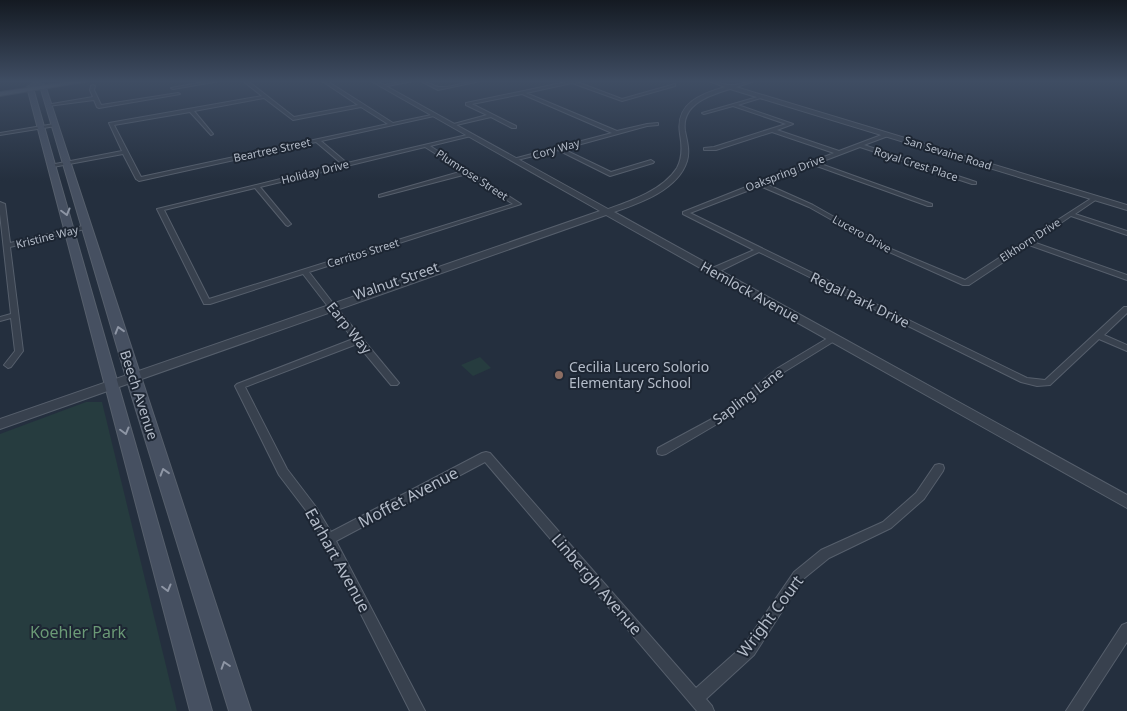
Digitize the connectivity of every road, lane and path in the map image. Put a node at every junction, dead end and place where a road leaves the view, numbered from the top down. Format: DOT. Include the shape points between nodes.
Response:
graph roads {
  1 [pos="40,114"];
  2 [pos="51,114"];
  3 [pos="167,114"];
  4 [pos="194,114"];
  5 [pos="287,114"];
  6 [pos="317,114"];
  7 [pos="377,114"];
  8 [pos="488,114"];
  9 [pos="574,114"];
  10 [pos="683,114"];
  11 [pos="761,114"];
  12 [pos="818,114"];
  13 [pos="434,115"];
  14 [pos="491,116"];
  15 [pos="54,124"];
  16 [pos="392,124"];
  17 [pos="656,124"];
  18 [pos="791,124"];
  19 [pos="452,125"];
  20 [pos="42,127"];
  21 [pos="514,127"];
  22 [pos="772,130"];
  23 [pos="617,133"];
  24 [pos="0,134"];
  25 [pos="211,134"];
  26 [pos="469,135"];
  27 [pos="886,135"];
  28 [pos="317,140"];
  29 [pos="425,145"];
  30 [pos="859,145"];
  31 [pos="558,148"];
  32 [pos="706,149"];
  33 [pos="124,152"];
  34 [pos="839,153"];
  35 [pos="515,160"];
  36 [pos="651,162"];
  37 [pos="66,163"];
  38 [pos="813,163"];
  39 [pos="346,164"];
  40 [pos="53,165"];
  41 [pos="468,172"];
  42 [pos="759,183"];
  43 [pos="974,183"];
  44 [pos="256,186"];
  45 [pos="381,196"];
  46 [pos="1095,198"];
  47 [pos="1,204"];
  48 [pos="518,204"];
  49 [pos="930,205"];
  50 [pos="1127,208"];
  51 [pos="606,211"];
  52 [pos="685,213"];
  53 [pos="1070,214"];
  54 [pos="288,224"];
  55 [pos="87,227"];
  56 [pos="71,231"];
  57 [pos="1127,233"];
  58 [pos="1028,242"];
  59 [pos="7,246"];
  60 [pos="759,250"];
  61 [pos="713,271"];
  62 [pos="10,272"];
  63 [pos="305,272"];
  64 [pos="0,274"];
  65 [pos="1127,278"];
  66 [pos="966,283"];
  67 [pos="207,302"];
  68 [pos="330,306"];
  69 [pos="1127,309"];
  70 [pos="15,315"];
  71 [pos="0,319"];
  72 [pos="1099,336"];
  73 [pos="833,338"];
  74 [pos="359,340"];
  75 [pos="1127,348"];
  76 [pos="8,365"];
  77 [pos="132,374"];
  78 [pos="111,381"];
  79 [pos="394,383"];
  80 [pos="0,418"];
  81 [pos="0,424"];
  82 [pos="662,451"];
  83 [pos="486,456"];
  84 [pos="939,468"];
  85 [pos="1127,502"];
  86 [pos="329,539"];
  87 [pos="1127,630"];
  88 [pos="696,698"];
  89 [pos="201,711"];
  90 [pos="240,711"];
  91 [pos="418,711"];
  92 [pos="707,711"];
  93 [pos="1073,711"];
  1 -- 20 [label="main road, Beech Avenue"];
  2 -- 15 [label="main road, Beech Avenue"];
  3 -- 33 [label="street" via="111,124"];
  4 -- 25 [label="street"];
  5 -- 6 [label="street" via="293,119"];
  7 -- 16 [label="street"];
  8 -- 14 [label="street"];
  9 -- 23 [label="street"];
  10 -- 51 [label="street, Walnut Street" via="685,156 672,178 655,191"];
  11 -- 18 [label="street"];
  12 -- 27 [label="street, San Sevaine Road"];
  13 -- 16 [label="street, Beartree Street"];
  13 -- 19 [label="street, Hemlock Avenue"];
  14 -- 19 [label="street"];
  14 -- 21 [label="street"];
  15 -- 20 [label="street"];
  15 -- 37 [label="main road, Beech Avenue"];
  16 -- 28 [label="street, Beartree Street"];
  17 -- 23 [label="street, Cory Way"];
  18 -- 22 [label="street"];
  19 -- 26 [label="street, Hemlock Avenue"];
  20 -- 24 [label="street"];
  20 -- 40 [label="main road, Beech Avenue"];
  22 -- 32 [label="street"];
  22 -- 34 [label="street"];
  23 -- 31 [label="street, Cory Way"];
  26 -- 29 [label="street, Holiday Drive"];
  26 -- 35 [label="street, Hemlock Avenue"];
  27 -- 30 [label="street, Oakspring Drive"];
  27 -- 46 [label="street, San Sevaine Road"];
  28 -- 33 [label="street, Beartree Street" via="139,179"];
  28 -- 39 [label="street"];
  29 -- 39 [label="street, Holiday Drive"];
  29 -- 41 [label="street, Plumrose Street"];
  30 -- 34 [label="street, Oakspring Drive"];
  30 -- 43 [label="street, Royal Crest Place"];
  31 -- 35 [label="street, Cory Way"];
  31 -- 36 [label="street" via="610,174"];
  33 -- 37 [label="street"];
  34 -- 38 [label="street, Oakspring Drive"];
  35 -- 51 [label="street, Hemlock Avenue"];
  37 -- 40 [label="street"];
  37 -- 55 [label="main road, Beech Avenue"];
  38 -- 42 [label="street, Oakspring Drive"];
  38 -- 49 [label="street"];
  39 -- 44 [label="street, Holiday Drive"];
  40 -- 56 [label="main road, Beech Avenue, one-way"];
  41 -- 45 [label="street"];
  41 -- 48 [label="street, Plumrose Street"];
  42 -- 52 [label="street, Oakspring Drive"];
  42 -- 66 [label="street, Lucero Drive" via="811,206 889,250"];
  44 -- 54 [label="street"];
  44 -- 67 [label="street, Holiday Drive" via="160,210"];
  46 -- 50 [label="street, San Sevaine Road"];
  46 -- 53 [label="street, Elkhorn Drive"];
  47 -- 59 [label="street"];
  48 -- 63 [label="street, Cerritos Street"];
  51 -- 61 [label="street, Hemlock Avenue"];
  51 -- 68 [label="street, Walnut Street"];
  52 -- 60 [label="street, Regal Park Drive"];
  53 -- 57 [label="street"];
  53 -- 58 [label="street, Elkhorn Drive"];
  55 -- 56 [label="street, Kristine Way"];
  77 -- 55 [label="main road, Beech Avenue, one-way"];
  56 -- 59 [label="street, Kristine Way"];
  56 -- 78 [label="main road, Beech Avenue"];
  58 -- 65 [label="street"];
  58 -- 66 [label="street, Elkhorn Drive"];
  59 -- 62 [label="street"];
  60 -- 61 [label="street"];
  60 -- 72 [label="street, Regal Park Drive" via="1015,376 1037,383 1047,383"];
  61 -- 73 [label="street, Hemlock Avenue"];
  62 -- 64 [label="street"];
  62 -- 70 [label="street"];
  63 -- 67 [label="street, Cerritos Street"];
  63 -- 68 [label="street, Earp Way"];
  68 -- 74 [label="street, Earp Way"];
  68 -- 77 [label="street, Walnut Street"];
  69 -- 72 [label="street"];
  70 -- 71 [label="street"];
  70 -- 76 [label="street" via="19,351"];
  72 -- 75 [label="street"];
  73 -- 82 [label="street, Sapling Lane" via="781,370 726,415"];
  73 -- 85 [label="street, Hemlock Avenue"];
  74 -- 79 [label="street, Earp Way"];
  74 -- 86 [label="street, Earhart Avenue" via="240,386 283,472"];
  77 -- 78 [label="street, Walnut Street"];
  90 -- 77 [label="main road, Beech Avenue, one-way"];
  78 -- 80 [label="street, Walnut Street"];
  78 -- 81 [label="street, Walnut Street"];
  78 -- 89 [label="main road, Beech Avenue, one-way"];
  83 -- 86 [label="street, Moffet Avenue"];
  83 -- 88 [label="street, Linbergh Avenue"];
  84 -- 88 [label="street, Wright Court" via="920,496 894,520 826,554 798,576 749,650"];
  86 -- 91 [label="street, Earhart Avenue"];
  87 -- 93 [label="street"];
  88 -- 92 [label="street, Linbergh Avenue"];
}
